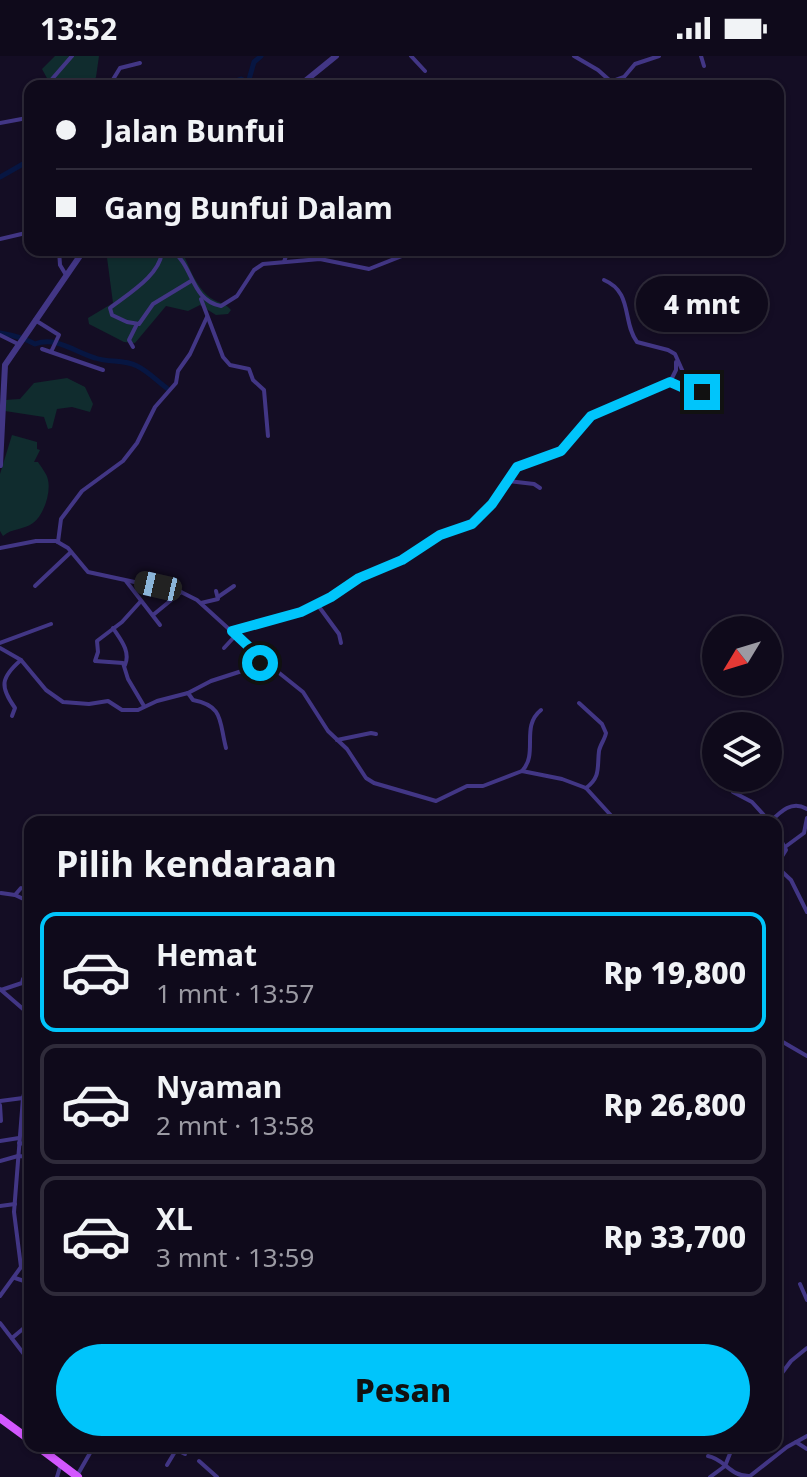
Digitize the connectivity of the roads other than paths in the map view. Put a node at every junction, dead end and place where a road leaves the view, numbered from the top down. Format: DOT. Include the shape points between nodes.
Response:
graph roads {
  1 [pos="72,56"];
  2 [pos="336,56"];
  3 [pos="411,56"];
  4 [pos="574,56"];
  5 [pos="659,56"];
  6 [pos="701,56"];
  7 [pos="140,63"];
  8 [pos="704,66"];
  9 [pos="425,71"];
  10 [pos="51,80"];
  11 [pos="113,80"];
  12 [pos="306,80"];
  13 [pos="608,80"];
  14 [pos="620,80"];
  15 [pos="24,119"];
  16 [pos="0,123"];
  17 [pos="24,233"];
  18 [pos="0,239"];
  19 [pos="59,256"];
  20 [pos="162,256"];
  21 [pos="176,256"];
  22 [pos="286,256"];
  23 [pos="403,256"];
  24 [pos="78,258"];
  25 [pos="284,262"];
  26 [pos="66,275"];
  27 [pos="604,280"];
  28 [pos="191,281"];
  29 [pos="201,297"];
  30 [pos="207,317"];
  31 [pos="35,320"];
  32 [pos="137,324"];
  33 [pos="0,335"];
  34 [pos="21,340"];
  35 [pos="133,347"];
  36 [pos="42,349"];
  37 [pos="51,352"];
  38 [pos="675,354"];
  39 [pos="103,370"];
  40 [pos="670,382"];
  41 [pos="2,406"];
  42 [pos="268,436"];
  43 [pos="1,452"];
  44 [pos="0,465"];
  45 [pos="507,481"];
  46 [pos="540,488"];
  47 [pos="58,542"];
  48 [pos="0,548"];
  49 [pos="71,552"];
  50 [pos="124,579"];
  51 [pos="35,586"];
  52 [pos="234,586"];
  53 [pos="181,592"];
  54 [pos="141,601"];
  55 [pos="201,603"];
  56 [pos="317,604"];
  57 [pos="153,615"];
  58 [pos="51,624"];
  59 [pos="160,625"];
  60 [pos="113,628"];
  61 [pos="234,633"];
  62 [pos="341,643"];
  63 [pos="0,646"];
  64 [pos="224,648"];
  65 [pos="21,660"];
  66 [pos="263,660"];
  67 [pos="125,665"];
  68 [pos="188,693"];
  69 [pos="579,703"];
  70 [pos="144,706"];
  71 [pos="541,710"];
  72 [pos="12,716"];
  73 [pos="376,734"];
  74 [pos="337,740"];
  75 [pos="226,748"];
  76 [pos="522,771"];
  77 [pos="586,788"];
  78 [pos="733,792"];
  79 [pos="807,809"];
  80 [pos="612,816"];
  81 [pos="765,816"];
  82 [pos="778,816"];
  83 [pos="807,818"];
  84 [pos="782,842"];
  85 [pos="785,847"];
  86 [pos="782,858"];
  87 [pos="782,872"];
  88 [pos="21,888"];
  89 [pos="1,893"];
  90 [pos="15,895"];
  91 [pos="24,899"];
  92 [pos="807,912"];
  93 [pos="24,978"];
  94 [pos="1,990"];
  95 [pos="24,1010"];
  96 [pos="782,1041"];
  97 [pos="807,1056"];
  98 [pos="24,1094"];
  99 [pos="23,1098"];
  100 [pos="0,1103"];
  101 [pos="23,1108"];
  102 [pos="1,1121"];
  103 [pos="19,1140"];
  104 [pos="0,1141"];
  105 [pos="24,1142"];
  106 [pos="18,1156"];
  107 [pos="24,1156"];
  108 [pos="0,1161"];
  109 [pos="15,1204"];
  110 [pos="0,1206"];
  111 [pos="15,1278"];
  112 [pos="24,1281"];
  113 [pos="800,1284"];
  114 [pos="0,1296"];
  115 [pos="807,1300"];
  116 [pos="0,1323"];
  117 [pos="24,1328"];
  118 [pos="12,1338"];
  119 [pos="807,1348"];
  120 [pos="24,1354"];
  121 [pos="782,1369"];
  122 [pos="0,1418"];
  123 [pos="24,1436"];
  124 [pos="807,1436"];
  125 [pos="795,1442"];
  126 [pos="807,1449"];
  127 [pos="52,1452"];
  128 [pos="91,1452"];
  129 [pos="175,1452"];
  130 [pos="180,1452"];
  131 [pos="731,1452"];
  132 [pos="185,1454"];
  133 [pos="708,1456"];
  134 [pos="199,1461"];
  135 [pos="62,1465"];
  136 [pos="167,1465"];
  137 [pos="725,1466"];
  138 [pos="57,1477"];
  139 [pos="78,1477"];
  140 [pos="217,1477"];
  141 [pos="710,1477"];
  1 -- 10 [label="street"];
  2 -- 12 [label="street"];
  3 -- 9 [label="street"];
  4 -- 13 [label="street"];
  5 -- 14 [label="street" via="636,63"];
  6 -- 8 [label="street"];
  7 -- 11 [label="street" via="120,68"];
  15 -- 16 [label="street"];
  17 -- 18 [label="street"];
  19 -- 26 [label="street"];
  20 -- 32 [label="street" via="156,268 110,309 114,317"];
  21 -- 28 [label="street"];
  22 -- 25 [label="street"];
  23 -- 25 [label="street" via="375,268 320,259"];
  24 -- 26 [label="street"];
  25 -- 29 [label="street" via="258,266 237,296 222,306"];
  26 -- 31 [label="street"];
  27 -- 38 [label="street" via="624,298 637,342"];
  28 -- 29 [label="street"];
  28 -- 32 [label="street" via="153,304"];
  29 -- 30 [label="street"];
  30 -- 42 [label="street" via="226,360 249,369 264,390"];
  30 -- 47 [label="street" via="176,383 155,407 137,443 125,459 82,491 61,519"];
  31 -- 34 [label="street"];
  31 -- 37 [label="street" via="59,335"];
  32 -- 35 [label="street" via="129,340"];
  33 -- 34 [label="street"];
  34 -- 41 [label="street" via="3,373"];
  36 -- 37 [label="street"];
  37 -- 39 [label="street"];
  38 -- 40 [label="street"];
  38 -- 40 [label="street" via="687,381 715,389 688,390"];
  40 -- 45 [label="street" via="591,416 561,451 517,467"];
  41 -- 43 [label="street"];
  43 -- 44 [label="street"];
  45 -- 46 [label="street"];
  45 -- 56 [label="street" via="472,524 440,535"];
  47 -- 48 [label="street"];
  47 -- 49 [label="street"];
  49 -- 50 [label="street" via="88,572"];
  49 -- 51 [label="street"];
  50 -- 53 [label="street"];
  50 -- 54 [label="street"];
  52 -- 55 [label="street"];
  53 -- 55 [label="street"];
  53 -- 57 [label="street"];
  54 -- 57 [label="street"];
  54 -- 60 [label="street"];
  55 -- 61 [label="street"];
  56 -- 61 [label="street"];
  56 -- 62 [label="street"];
  57 -- 59 [label="street"];
  58 -- 63 [label="street"];
  60 -- 67 [label="street" via="124,645"];
  60 -- 67 [label="street" via="97,641 95,661"];
  61 -- 64 [label="street"];
  61 -- 66 [label="street"];
  63 -- 65 [label="street"];
  65 -- 70 [label="street" via="63,702 108,701 129,712"];
  65 -- 72 [label="street" via="3,690 15,709"];
  66 -- 68 [label="street"];
  66 -- 74 [label="street" via="303,692"];
  67 -- 70 [label="street"];
  68 -- 70 [label="street"];
  68 -- 75 [label="street" via="216,711"];
  69 -- 77 [label="street" via="606,733 599,749 599,772"];
  71 -- 76 [label="street"];
  73 -- 74 [label="street"];
  74 -- 76 [label="street" via="374,783 436,801"];
  76 -- 77 [label="street"];
  77 -- 80 [label="street"];
  78 -- 81 [label="street"];
  79 -- 82 [label="street" via="791,806"];
  83 -- 85 [label="street" via="804,833"];
  84 -- 85 [label="street"];
  85 -- 86 [label="street"];
  87 -- 92 [label="street"];
  88 -- 90 [label="street"];
  89 -- 90 [label="street"];
  90 -- 91 [label="street"];
  93 -- 94 [label="street"];
  94 -- 95 [label="street"];
  96 -- 97 [label="street"];
  98 -- 99 [label="street"];
  99 -- 100 [label="street"];
  99 -- 101 [label="street"];
  100 -- 102 [label="street"];
  101 -- 103 [label="street"];
  103 -- 104 [label="street"];
  103 -- 105 [label="street"];
  103 -- 106 [label="street"];
  106 -- 107 [label="street"];
  106 -- 108 [label="street"];
  106 -- 109 [label="street"];
  109 -- 110 [label="street"];
  109 -- 111 [label="street" via="21,1260"];
  111 -- 112 [label="street"];
  111 -- 114 [label="street"];
  113 -- 115 [label="street"];
  116 -- 118 [label="street"];
  117 -- 118 [label="street"];
  118 -- 120 [label="street"];
  119 -- 121 [label="street"];
  122 -- 123 [label="main road"];
  124 -- 125 [label="street"];
  125 -- 126 [label="street"];
  125 -- 137 [label="street" via="753,1475 736,1475"];
  127 -- 135 [label="main road"];
  128 -- 139 [label="street"];
  129 -- 136 [label="street"];
  130 -- 132 [label="street"];
  131 -- 137 [label="street"];
  133 -- 137 [label="street"];
  134 -- 140 [label="street"];
  135 -- 138 [label="street"];
  135 -- 139 [label="main road"];
  137 -- 141 [label="street"];
}
